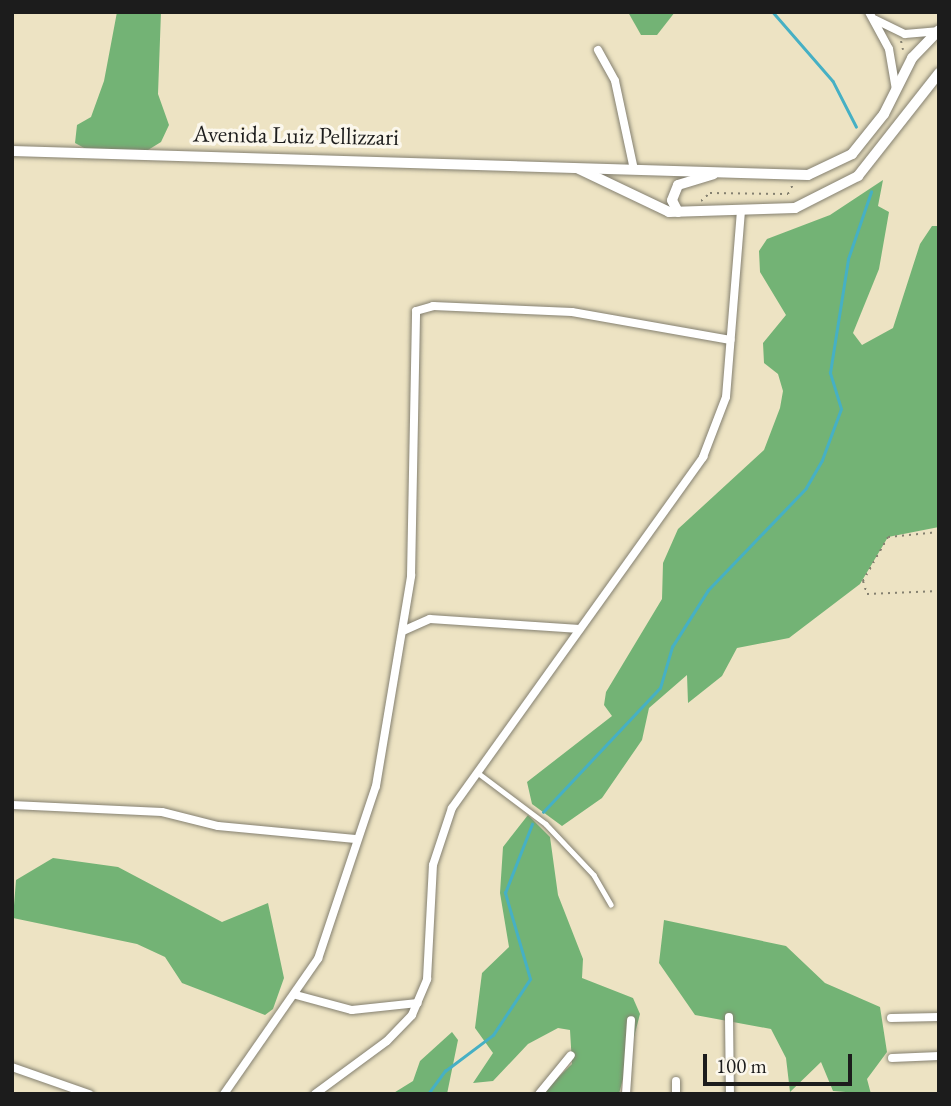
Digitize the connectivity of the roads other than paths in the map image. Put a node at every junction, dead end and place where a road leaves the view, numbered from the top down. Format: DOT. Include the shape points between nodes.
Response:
graph roads {
  1 [pos="869,12"];
  2 [pos="876,20"];
  3 [pos="938,31"];
  4 [pos="598,50"];
  5 [pos="939,73"];
  6 [pos="896,90"];
  7 [pos="12,151"];
  8 [pos="579,169"];
  9 [pos="634,170"];
  10 [pos="713,174"];
  11 [pos="678,212"];
  12 [pos="741,212"];
  13 [pos="731,340"];
  14 [pos="580,629"];
  15 [pos="405,630"];
  16 [pos="476,772"];
  17 [pos="12,805"];
  18 [pos="355,839"];
  19 [pos="611,905"];
  20 [pos="296,995"];
  21 [pos="418,1003"];
  22 [pos="729,1017"];
  23 [pos="939,1017"];
  24 [pos="891,1018"];
  25 [pos="631,1020"];
  26 [pos="571,1055"];
  27 [pos="939,1056"];
  28 [pos="892,1058"];
  29 [pos="12,1067"];
  30 [pos="676,1081"];
  31 [pos="89,1094"];
  32 [pos="224,1094"];
  33 [pos="315,1094"];
  34 [pos="539,1094"];
  35 [pos="626,1094"];
  36 [pos="676,1094"];
  37 [pos="730,1094"];
  1 -- 2 [label="street"];
  2 -- 3 [label="street" via="905,34"];
  2 -- 6 [label="street"];
  3 -- 6 [label="main road, Avenida Luiz Pellizzari"];
  4 -- 9 [label="street" via="615,81"];
  5 -- 12 [label="main road, Avenida Luiz Pellizzari" via="858,176 805,205"];
  6 -- 10 [label="main road, Avenida Luiz Pellizzari" via="880,121 845,159 793,176"];
  7 -- 8 [label="main road, Avenida Luiz Pellizzari"];
  8 -- 9 [label="main road, Avenida Luiz Pellizzari"];
  8 -- 11 [label="main road, Avenida Luiz Pellizzari"];
  9 -- 10 [label="main road, Avenida Luiz Pellizzari"];
  10 -- 11 [label="main road" via="676,188"];
  11 -- 12 [label="main road, Avenida Luiz Pellizzari"];
  12 -- 13 [label="street"];
  13 -- 14 [label="street" via="726,397 704,457"];
  13 -- 15 [label="street" via="584,313 433,306 416,311"];
  14 -- 15 [label="street" via="430,619"];
  14 -- 16 [label="street"];
  15 -- 18 [label="street" via="376,786"];
  16 -- 19 [label="lane" via="546,824 594,875"];
  16 -- 21 [label="street" via="452,808 436,849 428,966"];
  17 -- 18 [label="street" via="162,812 218,826"];
  18 -- 20 [label="street" via="318,959"];
  20 -- 21 [label="street" via="352,1010"];
  20 -- 32 [label="street"];
  21 -- 33 [label="street" via="396,1033"];
  22 -- 37 [label="street"];
  23 -- 24 [label="street"];
  25 -- 35 [label="street"];
  26 -- 34 [label="street"];
  27 -- 28 [label="street"];
  29 -- 31 [label="street"];
  30 -- 36 [label="street"];
}
